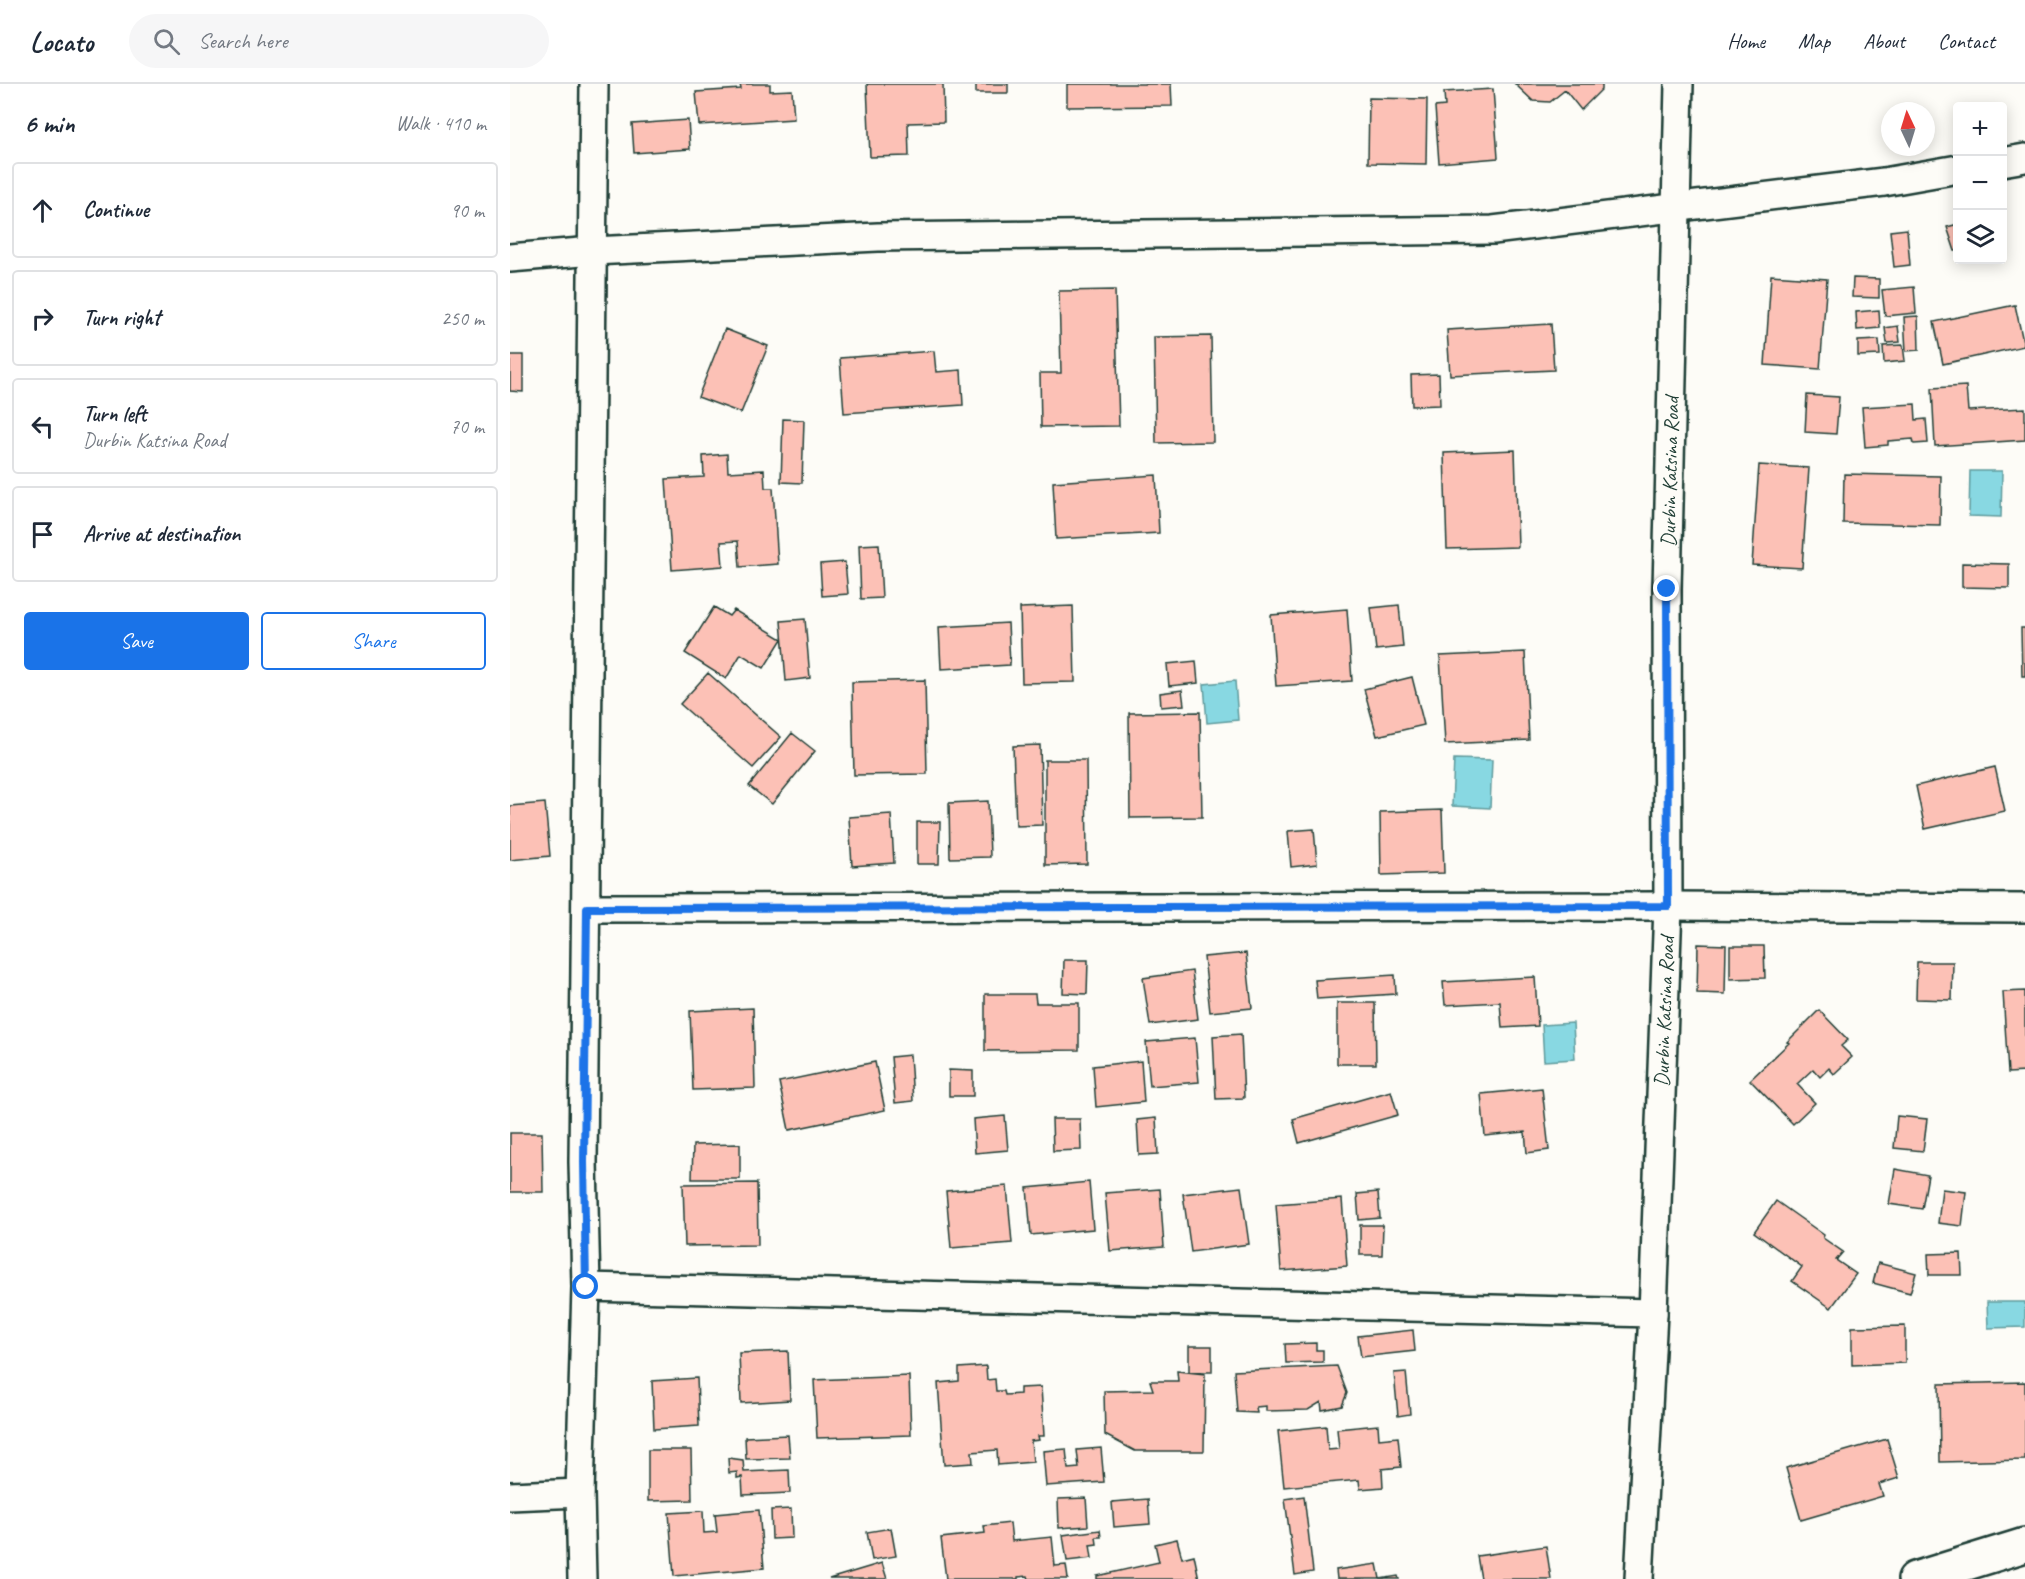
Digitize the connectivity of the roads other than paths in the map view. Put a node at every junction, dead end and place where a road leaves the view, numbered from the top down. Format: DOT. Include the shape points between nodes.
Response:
graph roads {
  1 [pos="594,84"];
  2 [pos="1679,84"];
  3 [pos="2025,158"];
  4 [pos="2007,161"];
  5 [pos="1953,171"];
  6 [pos="1677,208"];
  7 [pos="593,251"];
  8 [pos="510,258"];
  9 [pos="1668,906"];
  10 [pos="587,908"];
  11 [pos="2025,908"];
  12 [pos="586,1287"];
  13 [pos="1653,1313"];
  14 [pos="580,1493"];
  15 [pos="510,1496"];
  16 [pos="2025,1545"];
  17 [pos="582,1579"];
  18 [pos="1639,1579"];
  19 [pos="1915,1579"];
  1 -- 7 [label="street"];
  2 -- 6 [label="street, Durbin Katsina Road"];
  3 -- 4 [label="street"];
  5 -- 6 [label="street"];
  6 -- 7 [label="street" via="1493,230 878,237"];
  6 -- 9 [label="street, Durbin Katsina Road" via="1667,589"];
  7 -- 8 [label="street"];
  7 -- 10 [label="street"];
  9 -- 10 [label="street"];
  9 -- 11 [label="street"];
  9 -- 13 [label="street, Durbin Katsina Road"];
  10 -- 12 [label="street"];
  12 -- 13 [label="street"];
  12 -- 14 [label="street"];
  13 -- 18 [label="street, Durbin Katsina Road"];
  14 -- 15 [label="street"];
  14 -- 17 [label="street"];
  16 -- 19 [label="main road"];
}
